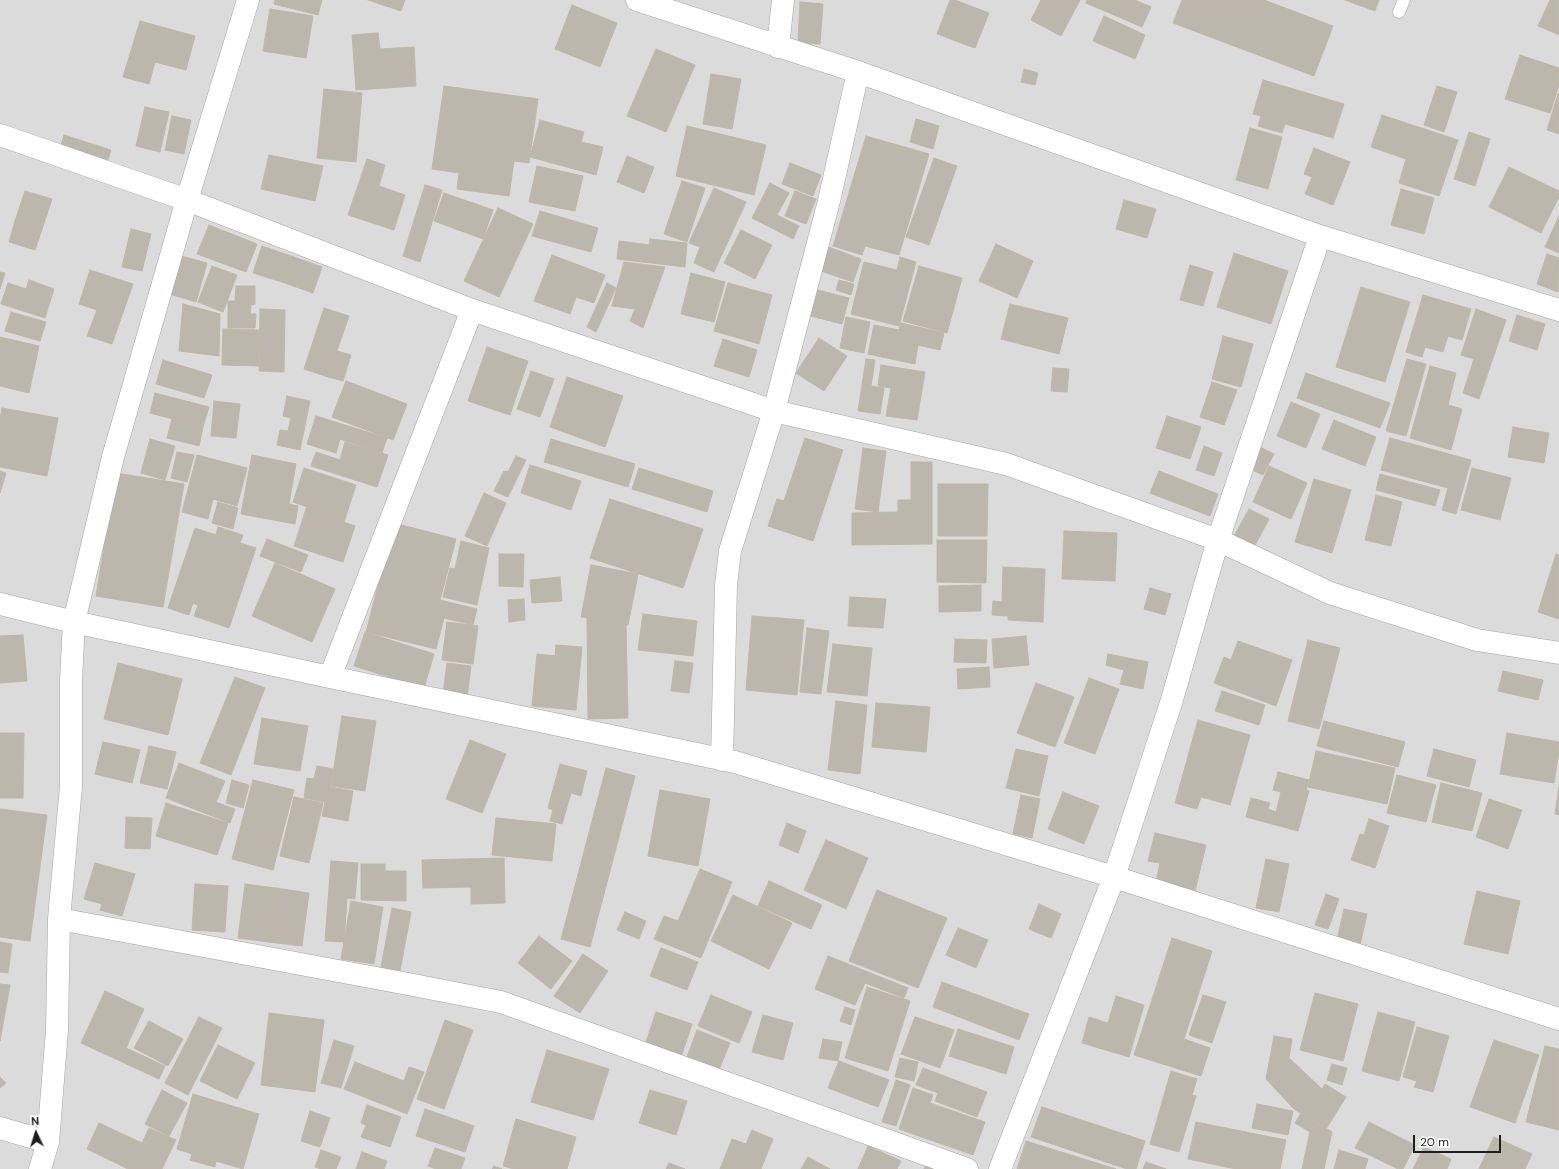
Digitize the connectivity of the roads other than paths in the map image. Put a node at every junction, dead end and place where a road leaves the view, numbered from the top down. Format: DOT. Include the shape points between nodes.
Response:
graph roads {
  1 [pos="248,0"];
  2 [pos="637,0"];
  3 [pos="783,0"];
  4 [pos="1404,0"];
  5 [pos="1399,12"];
  6 [pos="778,47"];
  7 [pos="858,72"];
  8 [pos="0,135"];
  9 [pos="187,200"];
  10 [pos="1320,236"];
  11 [pos="472,310"];
  12 [pos="1559,310"];
  13 [pos="774,412"];
  14 [pos="1218,540"];
  15 [pos="0,604"];
  16 [pos="74,622"];
  17 [pos="1559,653"];
  18 [pos="330,677"];
  19 [pos="722,760"];
  20 [pos="1114,877"];
  21 [pos="59,918"];
  22 [pos="1559,1019"];
  23 [pos="0,1128"];
  24 [pos="48,1142"];
  25 [pos="40,1169"];
  26 [pos="967,1169"];
  27 [pos="1000,1169"];
  1 -- 9 [label="street"];
  2 -- 6 [label="street"];
  3 -- 6 [label="street"];
  4 -- 5 [label="lane"];
  6 -- 7 [label="street"];
  7 -- 10 [label="street"];
  7 -- 13 [label="street" via="830,202"];
  8 -- 9 [label="street"];
  9 -- 11 [label="street"];
  9 -- 16 [label="street" via="113,457"];
  10 -- 12 [label="street"];
  10 -- 14 [label="street"];
  11 -- 13 [label="street"];
  11 -- 18 [label="street"];
  13 -- 14 [label="street" via="1006,464"];
  13 -- 19 [label="street" via="730,551 726,586"];
  14 -- 17 [label="street" via="1330,593 1477,640"];
  14 -- 20 [label="street" via="1171,703"];
  15 -- 16 [label="street"];
  16 -- 18 [label="street"];
  16 -- 21 [label="street" via="71,786"];
  18 -- 19 [label="street"];
  19 -- 20 [label="street"];
  20 -- 22 [label="street"];
  20 -- 27 [label="street"];
  21 -- 24 [label="street" via="57,1030"];
  21 -- 26 [label="street" via="501,1002"];
  23 -- 24 [label="street"];
  24 -- 25 [label="street"];
}
